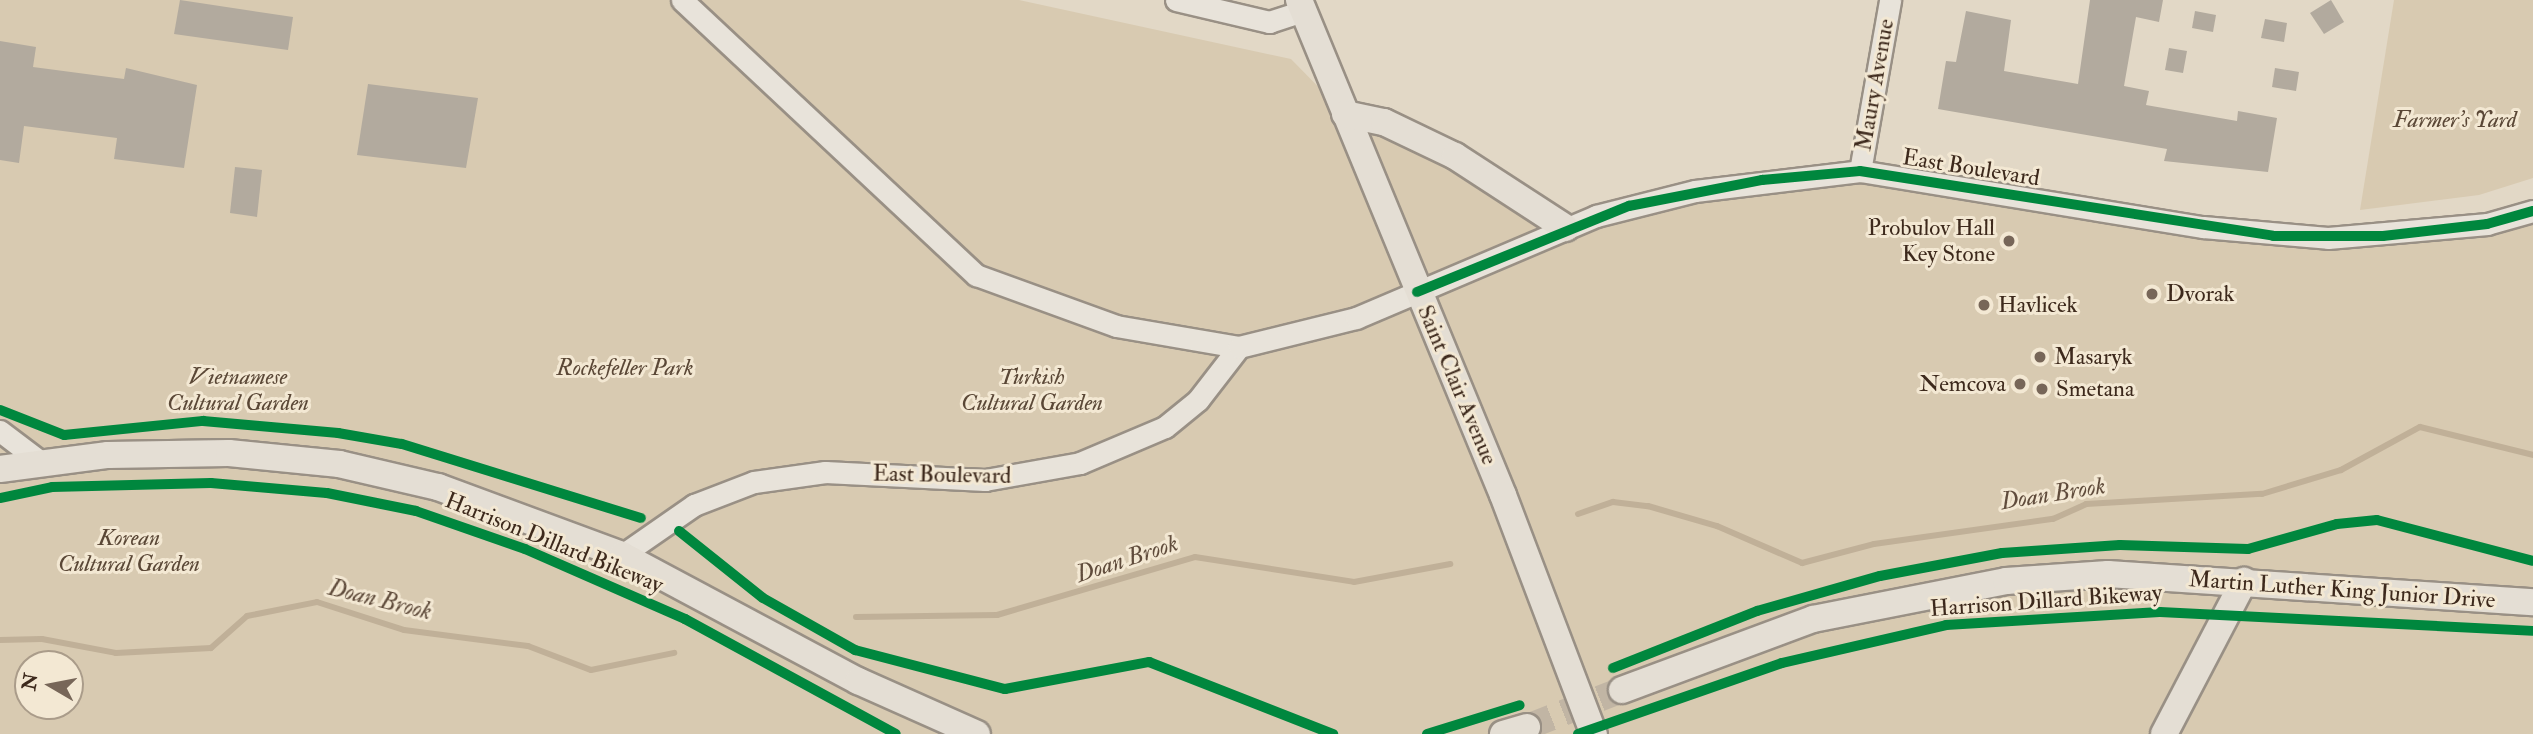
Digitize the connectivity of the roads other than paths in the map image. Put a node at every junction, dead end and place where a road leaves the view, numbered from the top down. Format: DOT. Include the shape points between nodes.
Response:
graph roads {
  1 [pos="682,0"];
  2 [pos="1176,0"];
  3 [pos="1890,0"];
  4 [pos="1301,6"];
  5 [pos="1345,114"];
  6 [pos="1860,171"];
  7 [pos="2533,211"];
  8 [pos="1566,228"];
  9 [pos="1418,292"];
  10 [pos="1240,347"];
  11 [pos="0,431"];
  12 [pos="41,461"];
  13 [pos="0,469"];
  14 [pos="622,555"];
  15 [pos="2244,581"];
  16 [pos="2533,601"];
  17 [pos="1622,690"];
  18 [pos="976,734"];
  19 [pos="1594,734"];
  20 [pos="2164,734"];
  1 -- 10 [label="street, East Boulevard" via="976,275 1116,326"];
  2 -- 4 [label="street" via="1269,22"];
  3 -- 6 [label="street, Maury Avenue"];
  4 -- 5 [label="main road, Saint Clair Avenue"];
  5 -- 8 [label="main road" via="1384,122 1455,156"];
  5 -- 9 [label="main road, Saint Clair Avenue"];
  6 -- 7 [label="street, East Boulevard" via="2273,236 2383,236 2487,224"];
  6 -- 8 [label="street, East Boulevard" via="1695,191"];
  8 -- 9 [label="street, East Boulevard"];
  9 -- 10 [label="street, East Boulevard" via="1332,326"];
  9 -- 19 [label="main road, Saint Clair Avenue"];
  10 -- 14 [label="street, East Boulevard" via="1198,400 1165,427 1080,463 985,480 825,472 754,482 694,505"];
  11 -- 12 [label="street"];
  12 -- 13 [label="main road"];
  12 -- 14 [label="main road" via="204,453 339,464 509,508"];
  14 -- 18 [label="main road" via="858,681"];
  15 -- 16 [label="main road, Martin Luther King Junior Drive"];
  15 -- 17 [label="main road, Martin Luther King Junior Drive" via="2048,577 1906,596 1782,629"];
  15 -- 20 [label="main road"];
}
